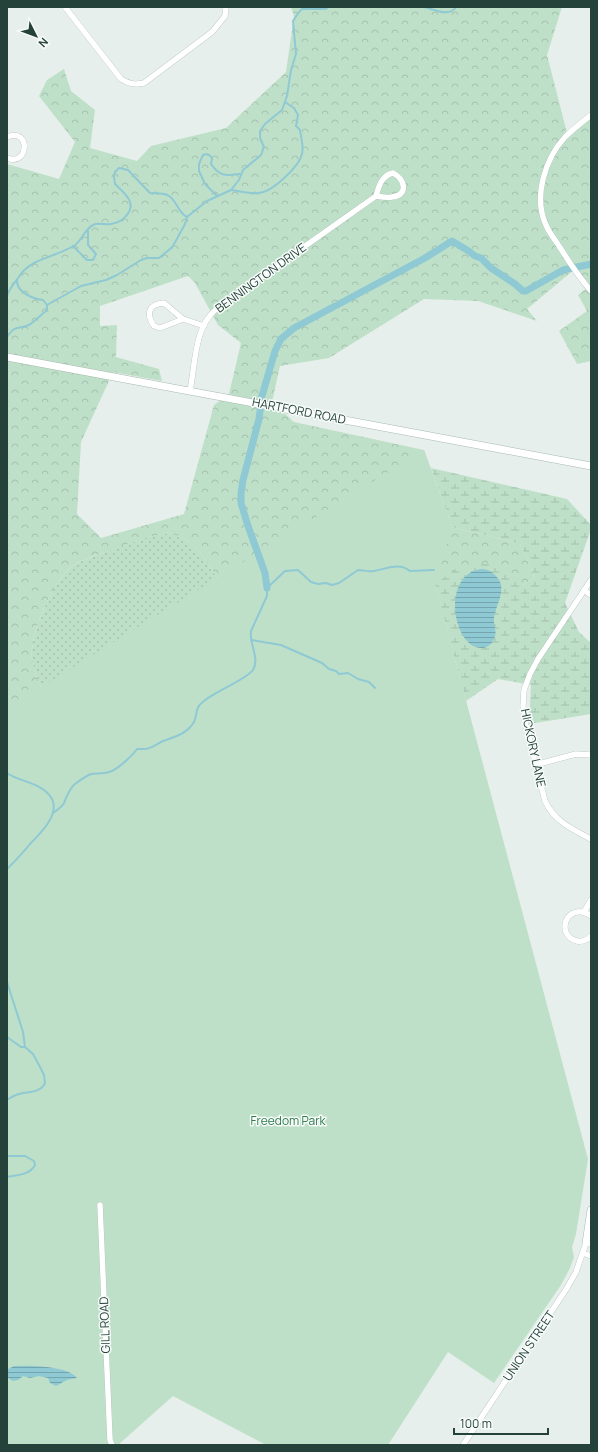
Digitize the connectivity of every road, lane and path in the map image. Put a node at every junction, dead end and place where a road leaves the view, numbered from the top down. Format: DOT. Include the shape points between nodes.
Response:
graph roads {
  1 [pos="66,7"];
  2 [pos="226,7"];
  3 [pos="591,115"];
  4 [pos="7,138"];
  5 [pos="7,158"];
  6 [pos="376,196"];
  7 [pos="591,291"];
  8 [pos="183,319"];
  9 [pos="204,326"];
  10 [pos="7,357"];
  11 [pos="190,391"];
  12 [pos="591,466"];
  13 [pos="591,580"];
  14 [pos="584,590"];
  15 [pos="591,595"];
  16 [pos="591,755"];
  17 [pos="535,765"];
  18 [pos="591,839"];
  19 [pos="591,900"];
  20 [pos="584,912"];
  21 [pos="591,916"];
  22 [pos="591,936"];
  23 [pos="100,1205"];
  24 [pos="591,1210"];
  25 [pos="588,1243"];
  26 [pos="583,1253"];
  27 [pos="591,1256"];
  28 [pos="112,1445"];
  29 [pos="463,1445"];
  1 -- 2 [label="street" via="121,79 135,84 144,83 212,32 225,16"];
  3 -- 7 [label="street" via="566,136 549,160 543,179 541,203 546,226"];
  4 -- 5 [label="street" via="13,135 19,137 23,140 25,150 16,158"];
  6 -- 6 [label="street" via="382,179 387,174 392,173 401,179 404,185 399,195"];
  6 -- 9 [label="street, BENNINGTON DRIVE" via="226,302 212,314"];
  8 -- 8 [label="street" via="164,303 158,303 151,308 149,314 154,326 160,328"];
  8 -- 9 [label="street"];
  9 -- 11 [label="street, BENNINGTON DRIVE" via="198,344"];
  10 -- 11 [label="street, HARTFORD ROAD"];
  11 -- 12 [label="street, HARTFORD ROAD"];
  13 -- 14 [label="street, HICKORY LANE"];
  14 -- 15 [label="street"];
  14 -- 17 [label="street, HICKORY LANE" via="538,659 526,682 524,714"];
  16 -- 17 [label="street" via="576,754"];
  17 -- 18 [label="street, HICKORY LANE" via="544,801 552,814 565,825"];
  19 -- 20 [label="street"];
  20 -- 21 [label="street"];
  20 -- 22 [label="street" via="568,916 566,932 571,939 580,942"];
  23 -- 28 [label="street, GILL ROAD"];
  24 -- 25 [label="street"];
  25 -- 26 [label="street, UNION STREET"];
  26 -- 27 [label="street"];
  26 -- 29 [label="street, UNION STREET" via="567,1288"];
}
